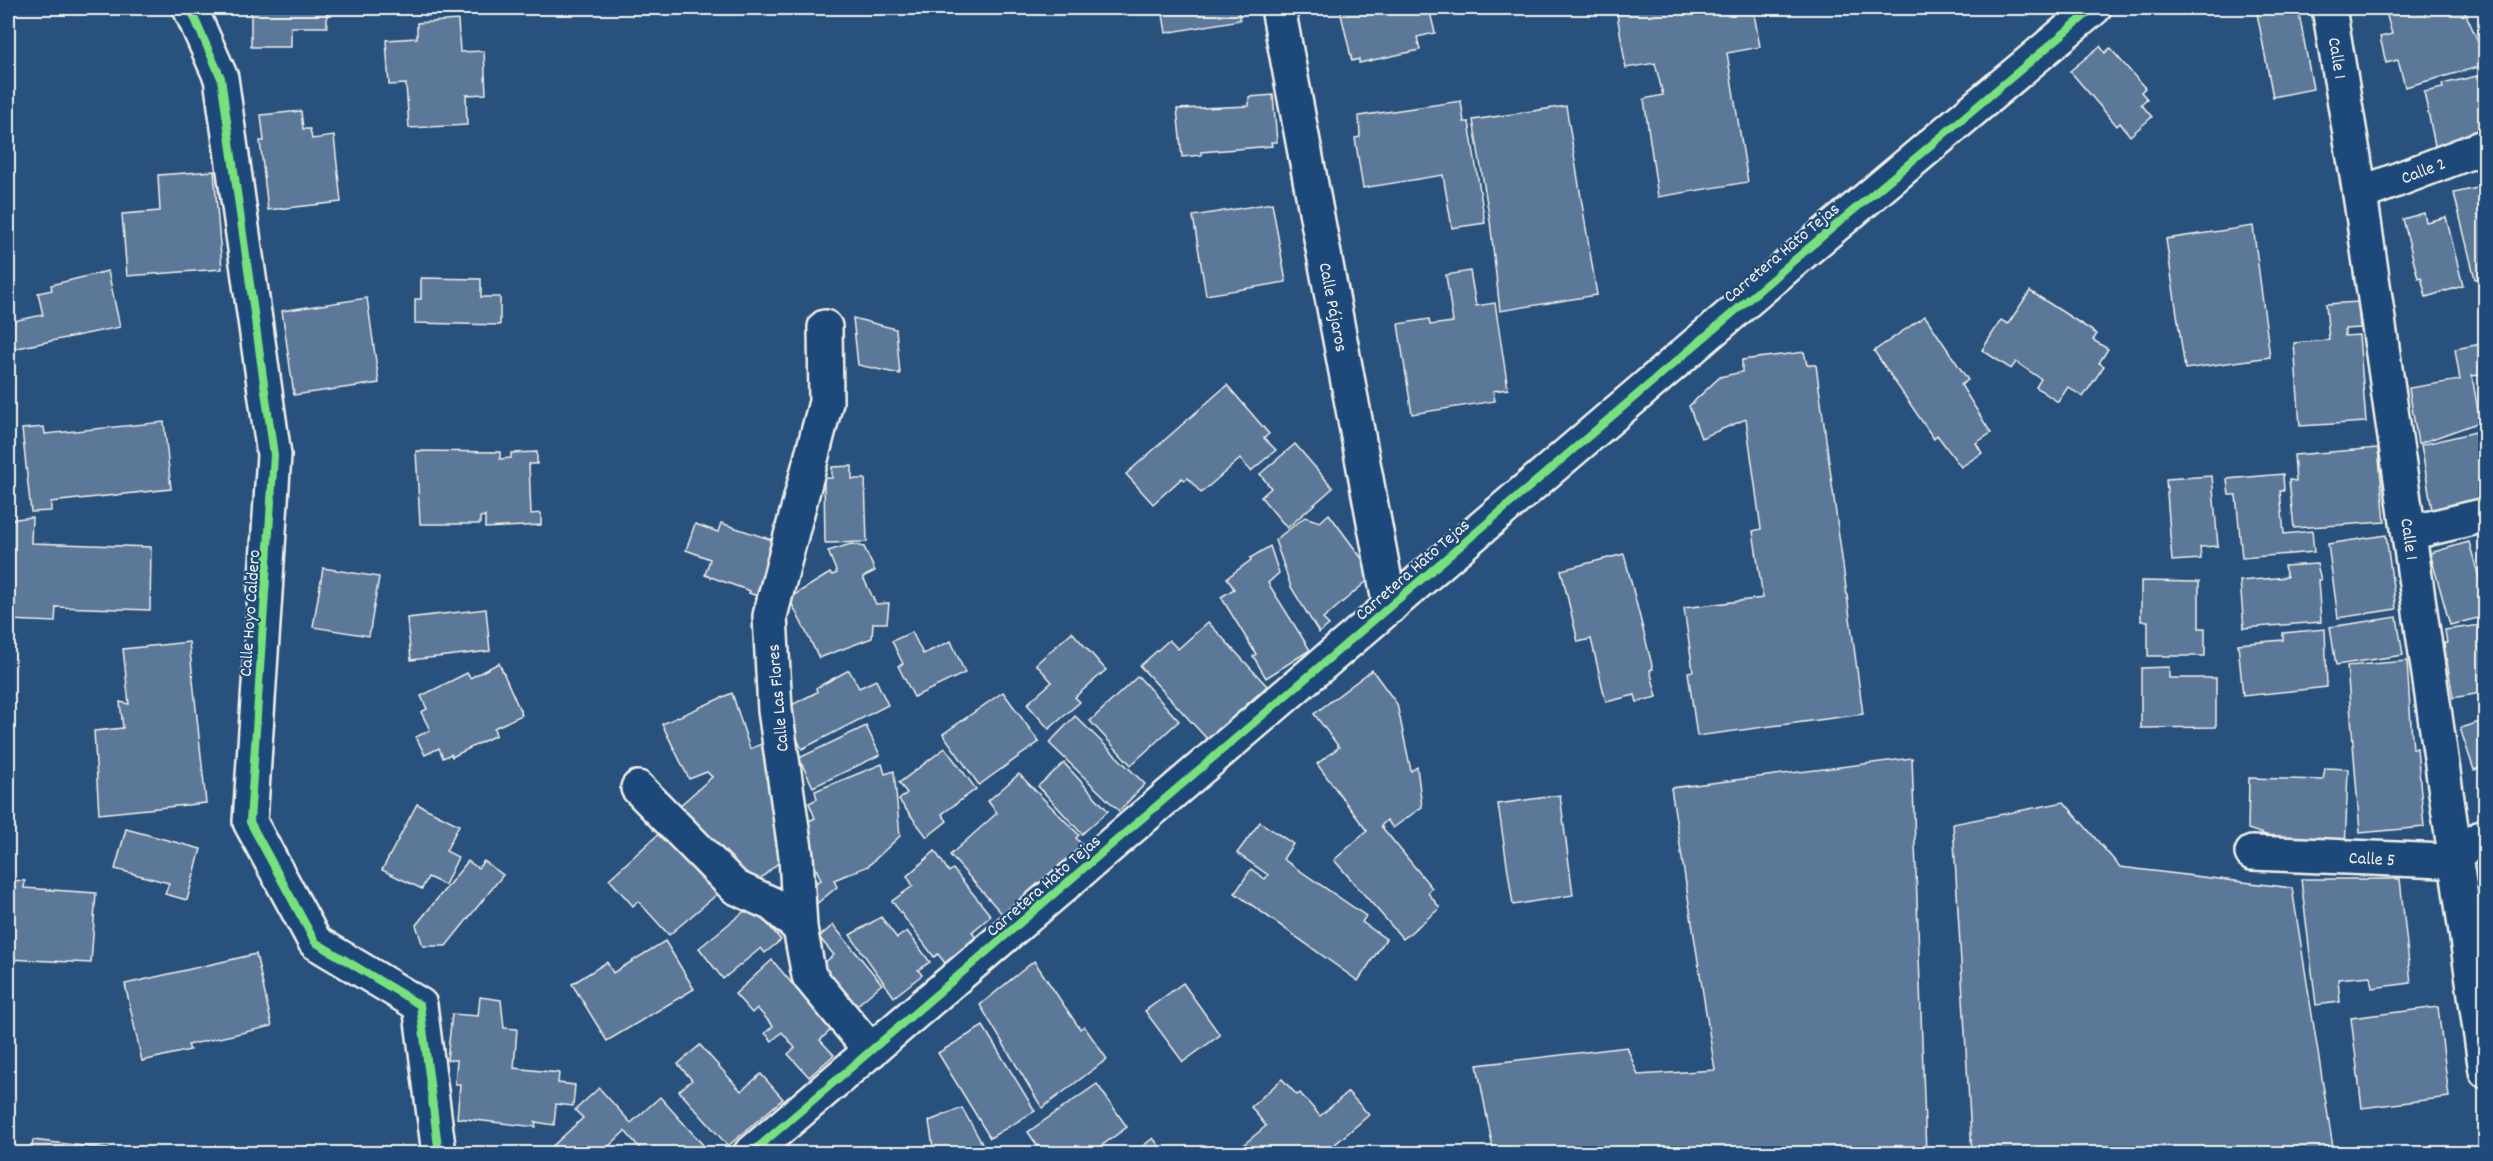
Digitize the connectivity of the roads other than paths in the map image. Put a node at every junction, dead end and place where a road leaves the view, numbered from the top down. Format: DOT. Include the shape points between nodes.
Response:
graph roads {
  1 [pos="190,8"];
  2 [pos="1278,8"];
  3 [pos="2094,8"];
  4 [pos="2329,8"];
  5 [pos="2486,146"];
  6 [pos="2360,195"];
  7 [pos="825,327"];
  8 [pos="2486,515"];
  9 [pos="2409,533"];
  10 [pos="1390,607"];
  11 [pos="638,788"];
  12 [pos="2486,835"];
  13 [pos="2252,853"];
  14 [pos="2454,854"];
  15 [pos="800,928"];
  16 [pos="871,1051"];
  17 [pos="2486,1071"];
  18 [pos="440,1154"];
  19 [pos="750,1154"];
  1 -- 18 [label="street, Calle Hoyo Caldero" via="221,78 274,455 250,822 315,942 420,1005"];
  2 -- 10 [label="street, Calle Pájaros"];
  3 -- 10 [label="street, Carretera Hato Tejas"];
  4 -- 6 [label="street, Calle 1"];
  5 -- 6 [label="street, Calle 2"];
  6 -- 9 [label="street, Calle 1"];
  7 -- 15 [label="street, Calle Las Flores" via="826,402 770,616 775,710 796,856"];
  8 -- 9 [label="street"];
  9 -- 14 [label="street, Calle 1"];
  10 -- 16 [label="street, Carretera Hato Tejas"];
  11 -- 15 [label="street" via="735,887 772,904"];
  12 -- 14 [label="street, Calle 5"];
  13 -- 14 [label="street, Calle 5" via="2444,861"];
  14 -- 17 [label="street, Calle 1"];
  15 -- 16 [label="street, Calle Las Flores" via="809,976"];
  16 -- 19 [label="street, Carretera Hato Tejas"];
}
